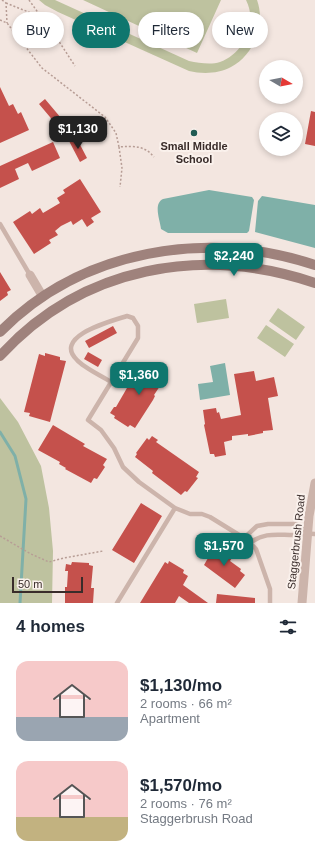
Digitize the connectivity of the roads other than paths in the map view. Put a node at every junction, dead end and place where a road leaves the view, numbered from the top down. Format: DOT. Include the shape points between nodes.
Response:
graph roads {
  1 [pos="0,224"];
  2 [pos="315,265"];
  3 [pos="30,275"];
  4 [pos="315,283"];
  5 [pos="43,297"];
  6 [pos="0,332"];
  7 [pos="0,356"];
  8 [pos="111,382"];
  9 [pos="315,483"];
  10 [pos="176,508"];
  11 [pos="312,534"];
  12 [pos="244,538"];
  13 [pos="250,543"];
  14 [pos="117,603"];
  15 [pos="270,603"];
  16 [pos="302,603"];
  1 -- 3 [label="lane"];
  2 -- 5 [label="street" via="288,256 258,251 231,248 177,249 108,264"];
  3 -- 5 [label="street"];
  4 -- 7 [label="street" via="286,274 242,266 200,264 153,270 123,278 80,296 40,321"];
  5 -- 6 [label="street"];
  8 -- 8 [label="lane" via="138,338 138,326 133,318 127,316 82,333 71,348 77,361"];
  8 -- 10 [label="lane" via="88,420 114,448 123,467 139,482"];
  9 -- 11 [label="street, Staggerbrush Road" via="309,516"];
  10 -- 12 [label="lane" via="190,514 210,516"];
  10 -- 14 [label="lane"];
  11 -- 12 [label="lane" via="296,524 268,524 257,526"];
  11 -- 13 [label="lane" via="272,534"];
  11 -- 16 [label="street, Staggerbrush Road"];
  12 -- 13 [label="lane"];
  13 -- 15 [label="lane" via="256,549 270,589"];
}
